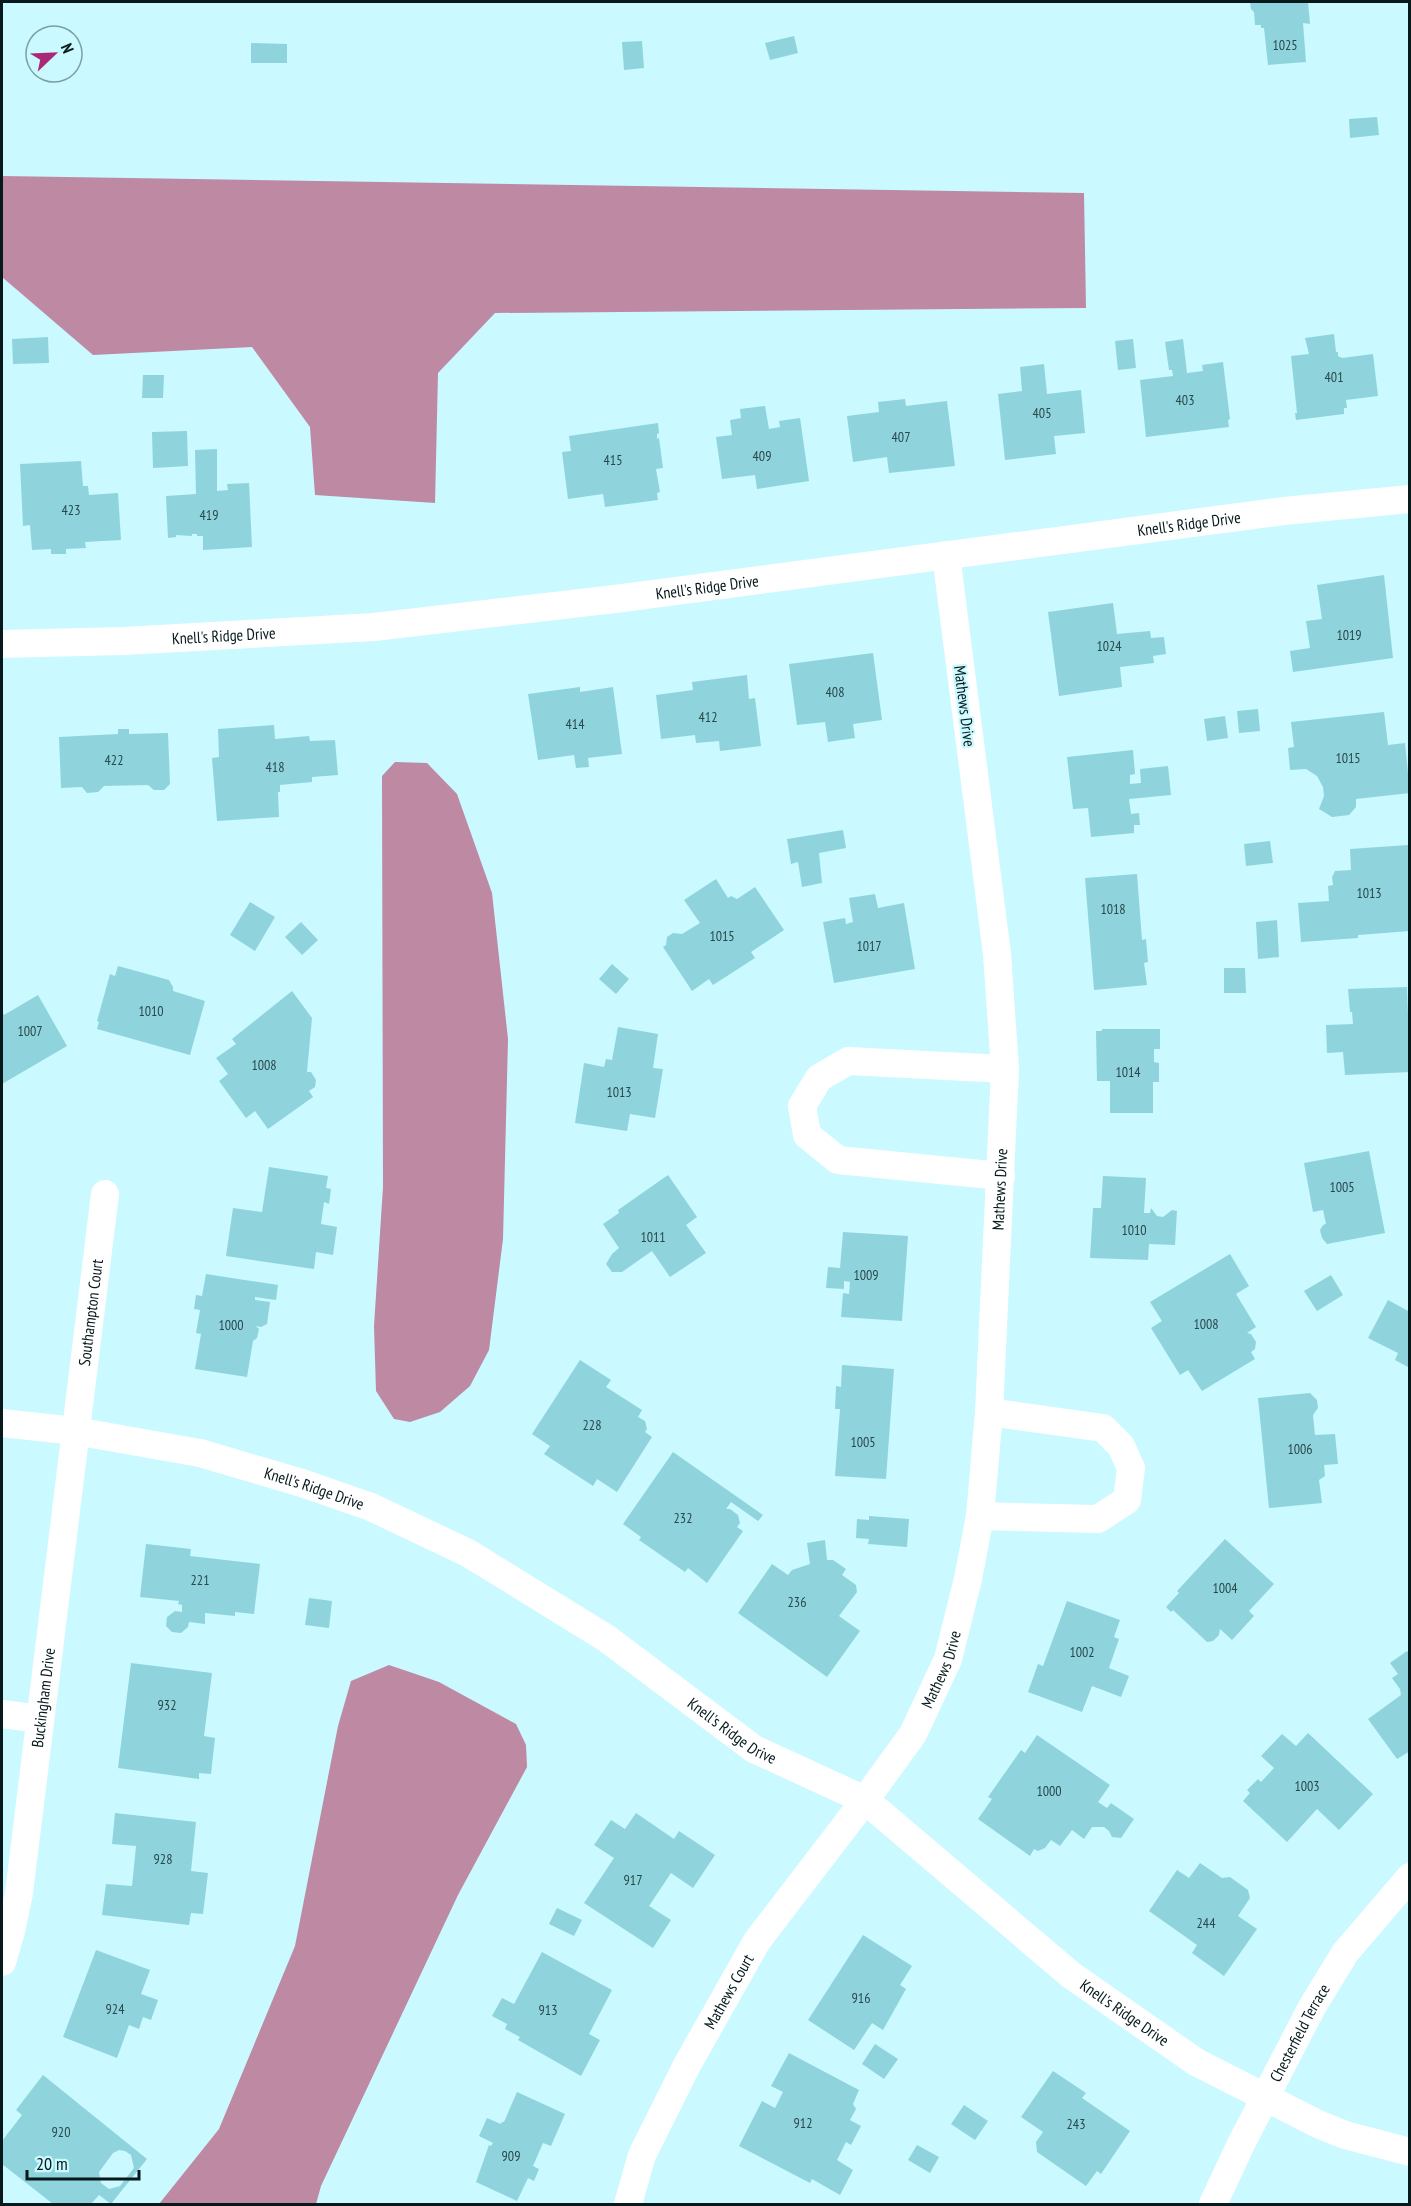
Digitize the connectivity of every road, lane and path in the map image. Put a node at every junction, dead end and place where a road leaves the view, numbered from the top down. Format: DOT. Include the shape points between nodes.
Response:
graph roads {
  1 [pos="1410,499"];
  2 [pos="946,555"];
  3 [pos="2,644"];
  4 [pos="1005,1069"];
  5 [pos="1001,1176"];
  6 [pos="105,1194"];
  7 [pos="989,1412"];
  8 [pos="2,1423"];
  9 [pos="75,1431"];
  10 [pos="980,1516"];
  11 [pos="2,1714"];
  12 [pos="40,1719"];
  13 [pos="866,1800"];
  14 [pos="1410,1877"];
  15 [pos="2,1962"];
  16 [pos="1264,2098"];
  17 [pos="1410,2152"];
  18 [pos="628,2205"];
  19 [pos="1213,2205"];
  1 -- 2 [label="street, Knell's Ridge Drive" via="1284,511"];
  2 -- 3 [label="street, Knell's Ridge Drive" via="374,627"];
  2 -- 4 [label="street, Mathews Drive" via="997,954"];
  4 -- 5 [label="street, Mathews Drive"];
  4 -- 5 [label="street" via="848,1061 819,1078 802,1106 807,1135 838,1160"];
  5 -- 7 [label="street, Mathews Drive"];
  6 -- 9 [label="street, Southampton Court"];
  7 -- 10 [label="street, Mathews Drive"];
  7 -- 10 [label="street" via="1103,1428 1121,1446 1131,1468 1127,1500 1098,1519"];
  8 -- 9 [label="street, Knell's Ridge Drive"];
  9 -- 12 [label="street, Buckingham Drive"];
  9 -- 13 [label="street, Knell's Ridge Drive" via="200,1453 371,1507 468,1553 606,1638 754,1749"];
  10 -- 13 [label="street, Mathews Drive" via="948,1659 913,1734"];
  11 -- 12 [label="street"];
  12 -- 15 [label="street, Buckingham Drive" via="19,1893"];
  13 -- 16 [label="street, Knell's Ridge Drive" via="1071,1975 1196,2062"];
  13 -- 18 [label="street, Mathews Court" via="757,1941 642,2155"];
  14 -- 16 [label="street, Chesterfield Terrace" via="1346,1953 1312,2007"];
  16 -- 17 [label="street, Knell's Ridge Drive" via="1346,2135"];
  16 -- 19 [label="street, Chesterfield Terrace"];
}
